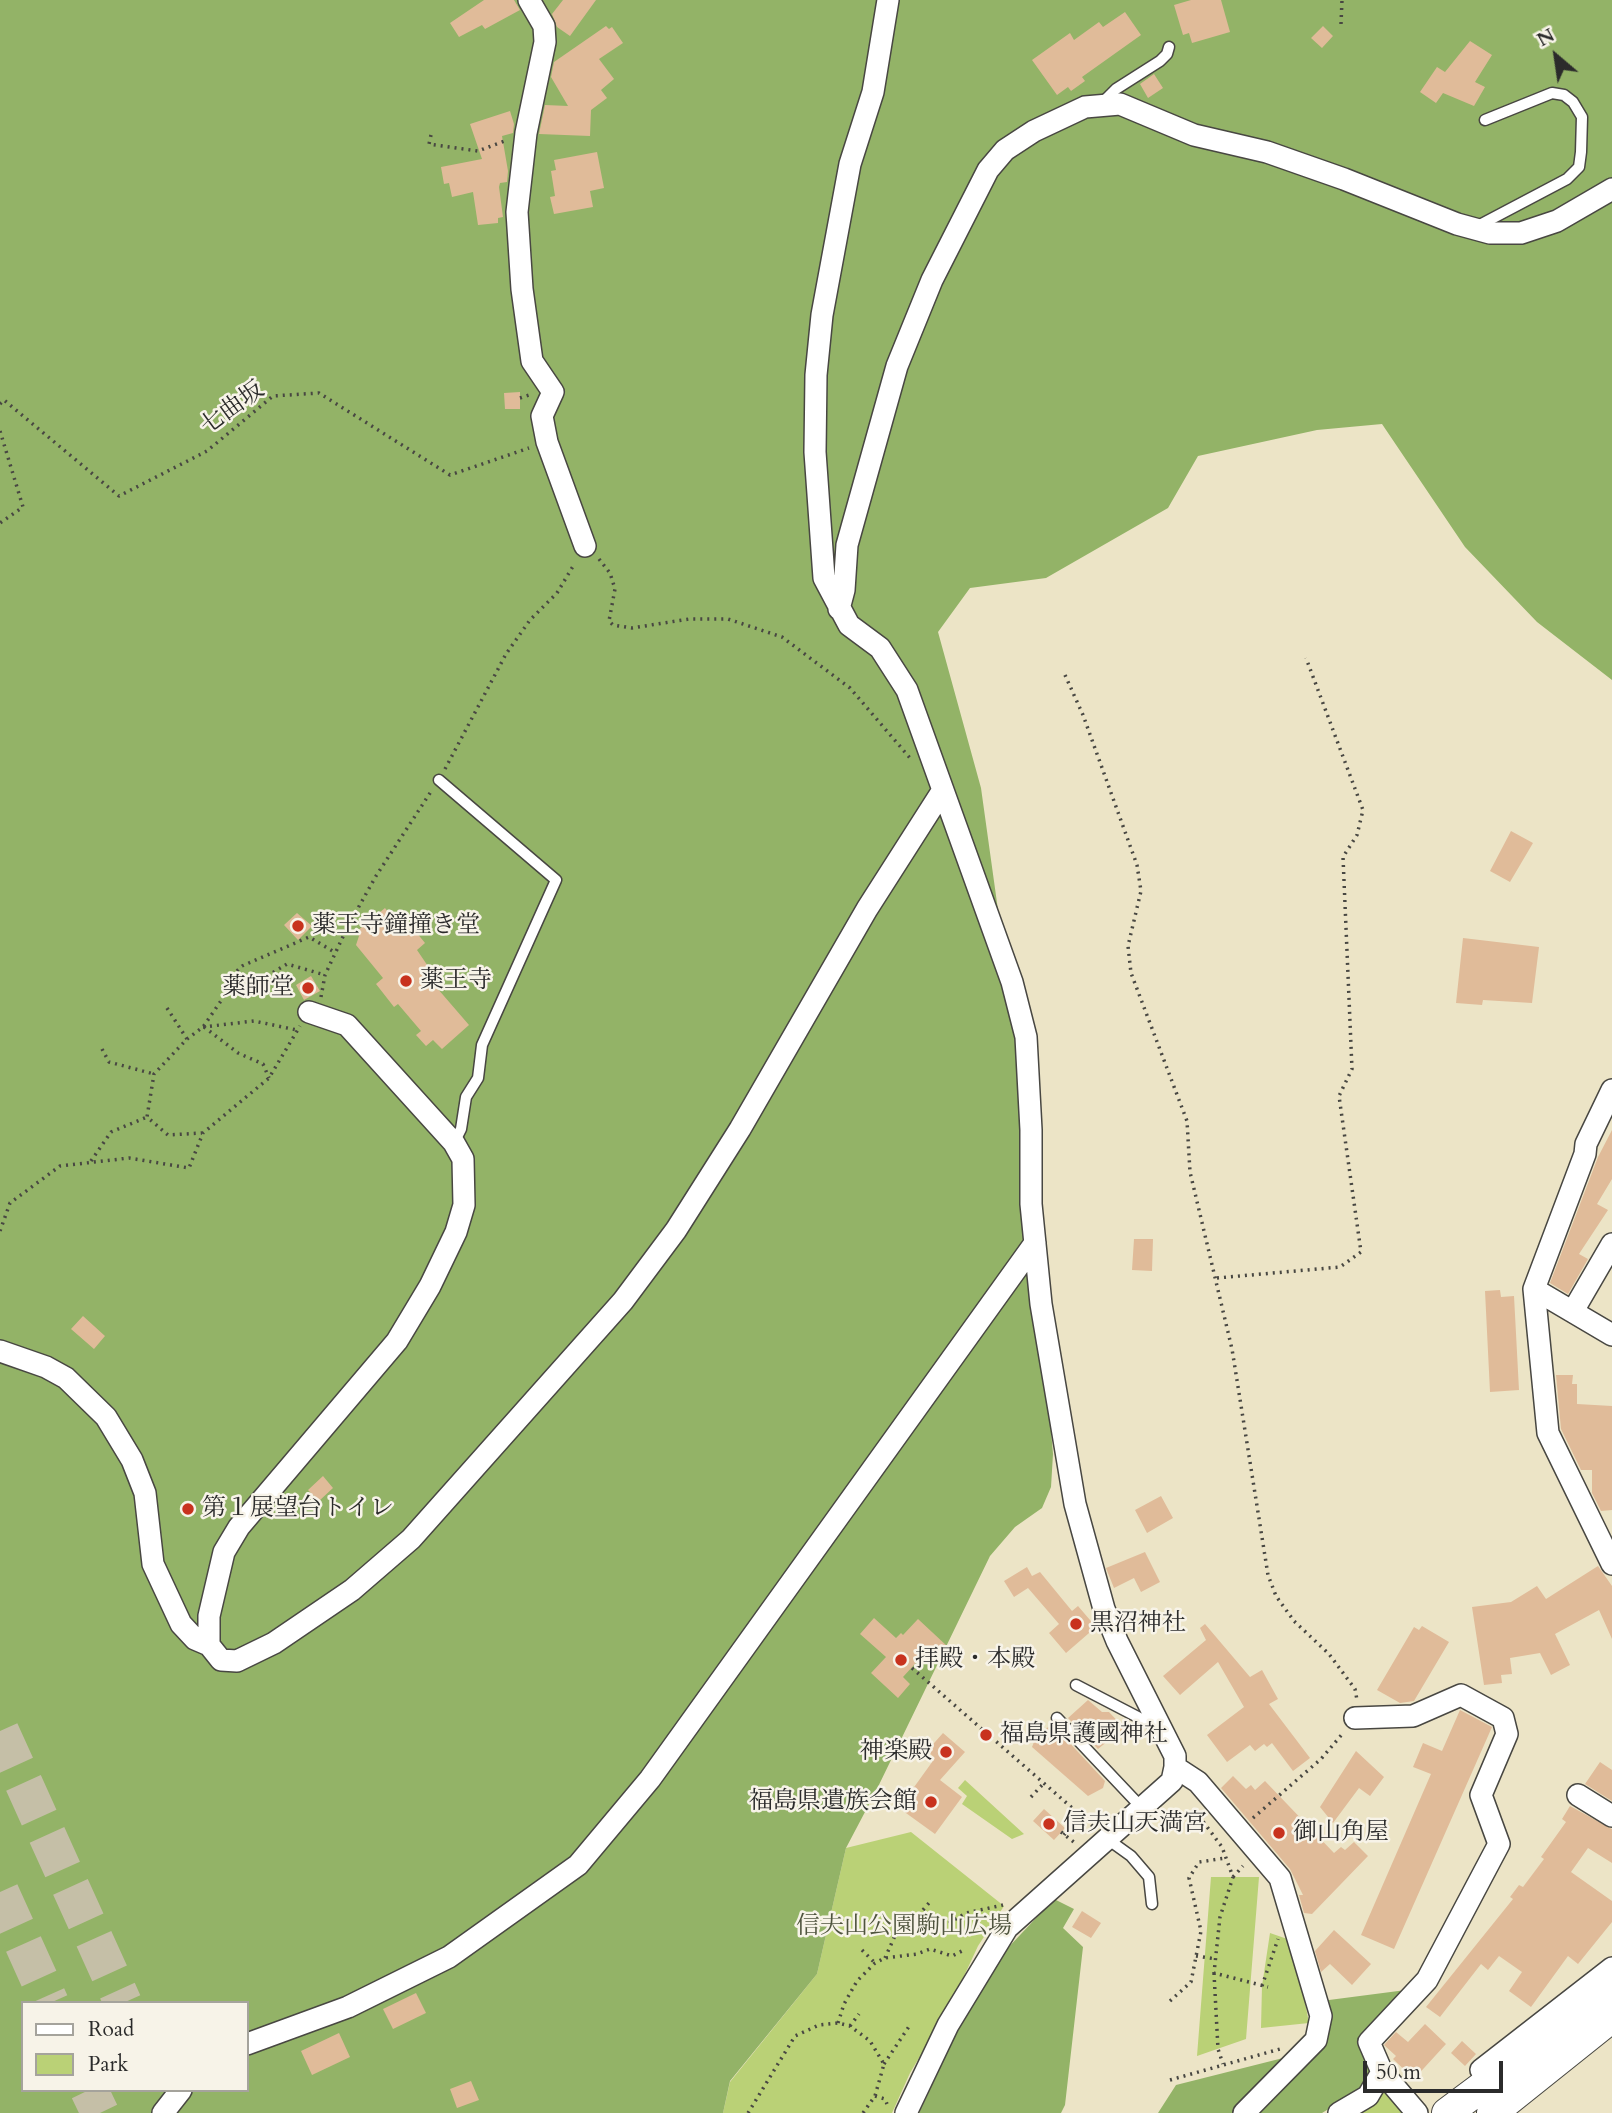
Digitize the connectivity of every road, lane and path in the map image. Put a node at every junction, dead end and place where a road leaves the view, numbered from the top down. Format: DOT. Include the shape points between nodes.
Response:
graph roads {
  1 [pos="529,0"];
  2 [pos="888,0"];
  3 [pos="1342,0"];
  4 [pos="1341,24"];
  5 [pos="1169,47"];
  6 [pos="1100,105"];
  7 [pos="1485,120"];
  8 [pos="526,133"];
  9 [pos="431,135"];
  10 [pos="1612,189"];
  11 [pos="1474,229"];
  12 [pos="0,404"];
  13 [pos="0,431"];
  14 [pos="547,442"];
  15 [pos="0,523"];
  16 [pos="585,546"];
  17 [pos="839,609"];
  18 [pos="1306,658"];
  19 [pos="1065,675"];
  20 [pos="915,765"];
  21 [pos="439,780"];
  22 [pos="943,790"];
  23 [pos="336,953"];
  24 [pos="325,975"];
  25 [pos="225,995"];
  26 [pos="167,1007"];
  27 [pos="303,1021"];
  28 [pos="203,1027"];
  29 [pos="187,1039"];
  30 [pos="102,1049"];
  31 [pos="154,1074"];
  32 [pos="269,1078"];
  33 [pos="1612,1090"];
  34 [pos="147,1117"];
  35 [pos="203,1133"];
  36 [pos="454,1143"];
  37 [pos="90,1162"];
  38 [pos="0,1231"];
  39 [pos="1035,1243"];
  40 [pos="1612,1244"];
  41 [pos="1217,1278"];
  42 [pos="1534,1289"];
  43 [pos="1573,1311"];
  44 [pos="1612,1335"];
  45 [pos="0,1351"];
  46 [pos="1609,1554"];
  47 [pos="209,1645"];
  48 [pos="912,1668"];
  49 [pos="1076,1685"];
  50 [pos="1057,1718"];
  51 [pos="1355,1718"];
  52 [pos="1161,1729"];
  53 [pos="1175,1767"];
  54 [pos="1044,1783"];
  55 [pos="1578,1795"];
  56 [pos="1031,1797"];
  57 [pos="1142,1808"];
  58 [pos="1078,1813"];
  59 [pos="1198,1815"];
  60 [pos="1612,1816"];
  61 [pos="1238,1831"];
  62 [pos="1107,1838"];
  63 [pos="1075,1842"];
  64 [pos="1226,1858"];
  65 [pos="1250,1858"];
  66 [pos="1233,1877"];
  67 [pos="929,1903"];
  68 [pos="1030,1904"];
  69 [pos="1152,1904"];
  70 [pos="923,1910"];
  71 [pos="1276,1940"];
  72 [pos="966,1949"];
  73 [pos="862,1950"];
  74 [pos="1196,1956"];
  75 [pos="885,1958"];
  76 [pos="1216,1959"];
  77 [pos="875,1963"];
  78 [pos="1612,1968"];
  79 [pos="1214,1973"];
  80 [pos="1262,1986"];
  81 [pos="1268,1987"];
  82 [pos="1612,1990"];
  83 [pos="1170,2001"];
  84 [pos="859,2014"];
  85 [pos="1612,2017"];
  86 [pos="838,2023"];
  87 [pos="911,2025"];
  88 [pos="850,2026"];
  89 [pos="1316,2039"];
  90 [pos="248,2044"];
  91 [pos="1223,2063"];
  92 [pos="884,2064"];
  93 [pos="1382,2072"];
  94 [pos="1170,2080"];
  95 [pos="179,2092"];
  96 [pos="876,2096"];
  97 [pos="163,2113"];
  98 [pos="748,2113"];
  99 [pos="863,2113"];
  100 [pos="890,2113"];
  101 [pos="906,2113"];
  102 [pos="1244,2113"];
  103 [pos="1339,2113"];
  104 [pos="1417,2113"];
  105 [pos="1425,2113"];
  106 [pos="1447,2113"];
  107 [pos="1492,2113"];
  1 -- 8 [label="street" via="544,26 545,41"];
  2 -- 17 [label="street" via="873,92 843,199 816,375 820,551 824,578"];
  3 -- 4 [label="path"];
  5 -- 6 [label="lane" via="1160,61 1115,89"];
  6 -- 11 [label="street" via="1120,104 1194,135 1267,152"];
  6 -- 17 [label="street" via="1069,114 1005,150 973,195 897,366 847,545"];
  7 -- 11 [label="lane" via="1552,93 1564,95 1582,117 1581,152 1579,167 1567,179"];
  8 -- 9 [label="path" via="478,151 429,144"];
  8 -- 14 [label="street" via="517,212 522,289 532,360 553,392 542,416"];
  10 -- 11 [label="street" via="1558,221 1521,233"];
  12 -- 14 [label="path, 七曲坂" via="4,400 119,496 206,450 273,396 319,393 450,475"];
  13 -- 15 [label="path" via="23,507"];
  14 -- 16 [label="street"];
  16 -- 20 [label="path" via="612,580 615,594 609,621 613,625 632,628 728,619 782,637 850,688"];
  16 -- 21 [label="path" via="557,593 506,654"];
  17 -- 22 [label="street" via="857,634 880,649 907,690"];
  18 -- 41 [label="path" via="1363,810 1357,835 1343,857 1352,1069 1339,1096 1361,1252 1340,1267"];
  19 -- 41 [label="path" via="1137,865 1141,891 1128,946 1131,973 1187,1121 1193,1185"];
  21 -- 23 [label="path" via="376,876"];
  21 -- 36 [label="lane" via="556,880 482,1045 478,1078 466,1097"];
  22 -- 39 [label="street" via="1012,982 1026,1037"];
  22 -- 47 [label="street" via="867,909 733,1141 677,1230 623,1301 383,1565 274,1643 237,1661 221,1660"];
  23 -- 24 [label="path"];
  23 -- 25 [label="path" via="309,937 242,966 228,980"];
  24 -- 25 [label="path" via="287,964"];
  24 -- 27 [label="path" via="324,993"];
  25 -- 28 [label="path"];
  26 -- 29 [label="path"];
  27 -- 28 [label="path"];
  27 -- 32 [label="path"];
  27 -- 36 [label="street" via="347,1025"];
  28 -- 29 [label="path"];
  28 -- 32 [label="path" via="238,1053 263,1064"];
  29 -- 31 [label="path"];
  30 -- 31 [label="path" via="109,1062"];
  31 -- 34 [label="path"];
  32 -- 35 [label="path"];
  33 -- 42 [label="street" via="1586,1144"];
  34 -- 35 [label="path" via="168,1135"];
  34 -- 37 [label="path" via="111,1132"];
  35 -- 37 [label="path" via="189,1168 129,1158"];
  36 -- 47 [label="street" via="463,1159 464,1205 430,1286 397,1341 239,1527 224,1552 209,1616"];
  37 -- 38 [label="path" via="60,1166 9,1202"];
  39 -- 52 [label="street" via="1041,1304 1084,1544 1116,1641"];
  39 -- 90 [label="street" via="650,1780 578,1865 449,1957 348,2007"];
  40 -- 43 [label="street"];
  41 -- 51 [label="path" via="1268,1575 1293,1621 1329,1654 1356,1689"];
  42 -- 43 [label="street"];
  42 -- 46 [label="street" via="1548,1433"];
  43 -- 44 [label="street"];
  45 -- 47 [label="street" via="66,1378 106,1417 132,1460 145,1493 153,1564 165,1591 181,1624 195,1639"];
  48 -- 54 [label="path"];
  49 -- 52 [label="lane"];
  50 -- 57 [label="lane"];
  51 -- 61 [label="path" via="1321,1759"];
  51 -- 93 [label="street" via="1413,1716 1461,1695 1503,1718 1507,1734 1481,1795 1499,1844 1427,1980 1369,2042"];
  52 -- 53 [label="street" via="1175,1756"];
  53 -- 57 [label="street" via="1172,1781"];
  53 -- 61 [label="street" via="1198,1782"];
  54 -- 56 [label="path"];
  54 -- 58 [label="path"];
  55 -- 60 [label="street"];
  57 -- 62 [label="street"];
  58 -- 62 [label="path"];
  58 -- 63 [label="path" via="1062,1834"];
  59 -- 64 [label="path"];
  61 -- 89 [label="street" via="1280,1878 1321,2016"];
  62 -- 68 [label="street"];
  62 -- 69 [label="lane" via="1149,1877"];
  64 -- 66 [label="path"];
  64 -- 74 [label="path" via="1199,1862 1189,1878 1201,1931"];
  65 -- 66 [label="path"];
  66 -- 76 [label="path" via="1220,1917"];
  67 -- 70 [label="path"];
  68 -- 75 [label="path" via="993,1905 944,1926 922,1924 898,1930"];
  68 -- 101 [label="street" via="1007,1927 948,2025"];
  71 -- 80 [label="path"];
  72 -- 75 [label="path" via="952,1956 930,1949"];
  73 -- 77 [label="path"];
  74 -- 76 [label="path"];
  74 -- 83 [label="path" via="1191,1982"];
  75 -- 77 [label="path"];
  76 -- 79 [label="path"];
  77 -- 86 [label="path" via="857,1981"];
  78 -- 105 [label="street"];
  79 -- 80 [label="path"];
  79 -- 91 [label="path" via="1218,2049"];
  80 -- 81 [label="path"];
  82 -- 106 [label="street"];
  84 -- 88 [label="path"];
  85 -- 107 [label="street"];
  86 -- 88 [label="path"];
  86 -- 98 [label="path" via="819,2025 795,2036"];
  87 -- 92 [label="path"];
  88 -- 92 [label="path" via="870,2041"];
  89 -- 91 [label="path"];
  89 -- 102 [label="street"];
  91 -- 94 [label="path"];
  92 -- 96 [label="path"];
  93 -- 103 [label="street" via="1368,2096"];
  93 -- 104 [label="street"];
  95 -- 97 [label="street"];
  96 -- 99 [label="path"];
  96 -- 100 [label="path" via="886,2099"];
}
